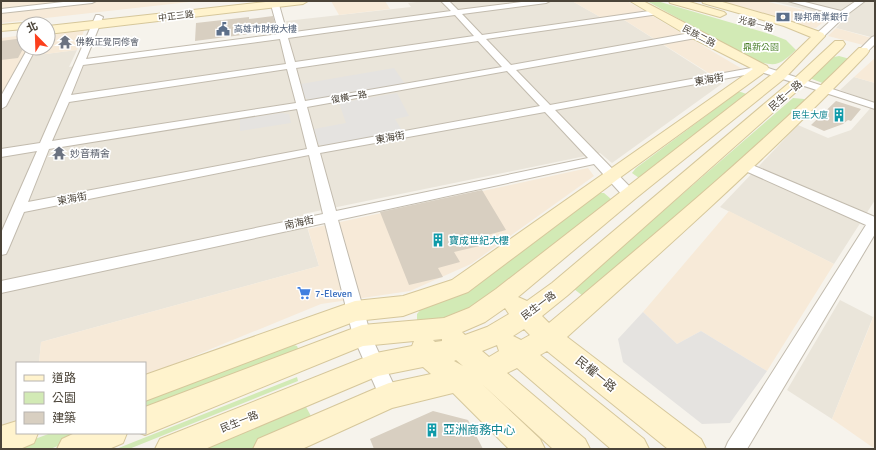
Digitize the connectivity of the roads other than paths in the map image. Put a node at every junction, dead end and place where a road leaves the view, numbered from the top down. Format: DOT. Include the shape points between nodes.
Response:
graph roads {
  1 [pos="21,1"];
  2 [pos="92,1"];
  3 [pos="238,1"];
  4 [pos="303,1"];
  5 [pos="445,1"];
  6 [pos="546,1"];
  7 [pos="636,1"];
  8 [pos="674,1"];
  9 [pos="691,1"];
  10 [pos="707,1"];
  11 [pos="861,1"];
  12 [pos="797,2"];
  13 [pos="1,3"];
  14 [pos="274,3"];
  15 [pos="1,11"];
  16 [pos="656,12"];
  17 [pos="456,13"];
  18 [pos="842,14"];
  19 [pos="97,21"];
  20 [pos="56,23"];
  21 [pos="16,27"];
  22 [pos="1,28"];
  23 [pos="56,29"];
  24 [pos="16,34"];
  25 [pos="696,35"];
  26 [pos="1,36"];
  27 [pos="283,37"];
  28 [pos="481,39"];
  29 [pos="824,41"];
  30 [pos="871,48"];
  31 [pos="28,56"];
  32 [pos="80,63"];
  33 [pos="291,66"];
  34 [pos="510,69"];
  35 [pos="781,75"];
  36 [pos="826,89"];
  37 [pos="65,98"];
  38 [pos="1,106"];
  39 [pos="301,106"];
  40 [pos="875,106"];
  41 [pos="548,109"];
  42 [pos="45,146"];
  43 [pos="313,151"];
  44 [pos="1,152"];
  45 [pos="597,160"];
  46 [pos="745,166"];
  47 [pos="612,175"];
  48 [pos="629,194"];
  49 [pos="19,208"];
  50 [pos="330,216"];
  51 [pos="875,223"];
  52 [pos="1,250"];
  53 [pos="1,287"];
  54 [pos="504,296"];
  55 [pos="403,306"];
  56 [pos="355,311"];
  57 [pos="478,315"];
  58 [pos="526,316"];
  59 [pos="413,332"];
  60 [pos="496,334"];
  61 [pos="362,336"];
  62 [pos="454,338"];
  63 [pos="550,338"];
  64 [pos="518,354"];
  65 [pos="429,356"];
  66 [pos="376,365"];
  67 [pos="486,371"];
  68 [pos="458,380"];
  69 [pos="146,388"];
  70 [pos="389,396"];
  71 [pos="146,421"];
  72 [pos="21,434"];
  73 [pos="110,434"];
  74 [pos="1,441"];
  75 [pos="72,449"];
  76 [pos="170,449"];
  77 [pos="268,449"];
  78 [pos="530,449"];
  79 [pos="575,449"];
  80 [pos="634,449"];
  81 [pos="691,449"];
  82 [pos="735,449"];
  1 -- 13 [label="street"];
  2 -- 15 [label="street"];
  3 -- 19 [label="street, 中正三路"];
  4 -- 14 [label="street, 中正三路"];
  5 -- 17 [label="street"];
  6 -- 17 [label="street"];
  7 -- 16 [label="street, 民族二路"];
  8 -- 29 [label="street, 光華一路"];
  9 -- 29 [label="street, 光華一路"];
  10 -- 29 [label="street, 光華一路" via="788,24"];
  11 -- 18 [label="street"];
  12 -- 18 [label="street"];
  14 -- 19 [label="street, 中正三路"];
  14 -- 27 [label="street"];
  16 -- 25 [label="street, 民族二路"];
  16 -- 28 [label="street"];
  17 -- 27 [label="street"];
  17 -- 28 [label="street"];
  18 -- 29 [label="street"];
  19 -- 20 [label="street, 中正三路"];
  19 -- 23 [label="street, 中正三路"];
  19 -- 32 [label="street"];
  21 -- 22 [label="street"];
  24 -- 26 [label="street"];
  25 -- 34 [label="street, 復橫一路"];
  25 -- 35 [label="street, 民族二路"];
  27 -- 32 [label="street"];
  27 -- 33 [label="street"];
  28 -- 33 [label="street"];
  28 -- 34 [label="street"];
  29 -- 30 [label="street, 光華一路"];
  29 -- 35 [label="street, 民生一路"];
  30 -- 36 [label="street"];
  31 -- 38 [label="street"];
  32 -- 37 [label="street"];
  33 -- 37 [label="street"];
  33 -- 39 [label="street"];
  34 -- 39 [label="street, 復橫一路"];
  34 -- 41 [label="street"];
  35 -- 36 [label="street"];
  35 -- 41 [label="street, 東海街"];
  35 -- 47 [label="street, 民生一路"];
  35 -- 48 [label="street, 民生一路"];
  35 -- 58 [label="street, 民生一路" via="560,289"];
  36 -- 40 [label="street"];
  36 -- 46 [label="street"];
  37 -- 42 [label="street"];
  39 -- 42 [label="street, 復橫一路"];
  39 -- 43 [label="street"];
  41 -- 43 [label="street, 東海街"];
  41 -- 45 [label="street"];
  42 -- 44 [label="street, 復橫一路"];
  42 -- 49 [label="street"];
  43 -- 49 [label="street, 東海街"];
  43 -- 50 [label="street"];
  45 -- 47 [label="street"];
  45 -- 50 [label="street, 南海街"];
  46 -- 51 [label="street"];
  46 -- 63 [label="street"];
  47 -- 48 [label="street"];
  47 -- 55 [label="street, 民生一路" via="460,286"];
  48 -- 54 [label="street, 民生一路"];
  49 -- 52 [label="street"];
  50 -- 53 [label="street, 南海街"];
  50 -- 56 [label="street"];
  51 -- 82 [label="street"];
  54 -- 57 [label="street, 民生一路"];
  54 -- 58 [label="street, 民權一路"];
  55 -- 56 [label="street, 民生一路"];
  55 -- 59 [label="street"];
  56 -- 61 [label="street"];
  56 -- 69 [label="street, 民生一路"];
  57 -- 60 [label="street"];
  57 -- 62 [label="street, 民生一路"];
  58 -- 60 [label="street, 民生一路"];
  58 -- 63 [label="street, 民權一路"];
  59 -- 61 [label="street, 民生一路"];
  59 -- 62 [label="street, 民生一路"];
  59 -- 65 [label="street"];
  60 -- 62 [label="street, 民生一路"];
  60 -- 64 [label="street"];
  61 -- 66 [label="street"];
  61 -- 71 [label="street, 民生一路"];
  62 -- 65 [label="street, 民生一路"];
  62 -- 67 [label="street"];
  63 -- 64 [label="street"];
  63 -- 81 [label="street, 民權一路"];
  64 -- 67 [label="street"];
  64 -- 80 [label="street"];
  65 -- 66 [label="street, 民生一路"];
  65 -- 68 [label="street"];
  66 -- 70 [label="street"];
  66 -- 76 [label="street, 民生一路"];
  67 -- 68 [label="street"];
  67 -- 79 [label="street"];
  68 -- 70 [label="street"];
  68 -- 78 [label="street"];
  70 -- 77 [label="street"];
  72 -- 74 [label="street"];
  73 -- 75 [label="street"];
}
